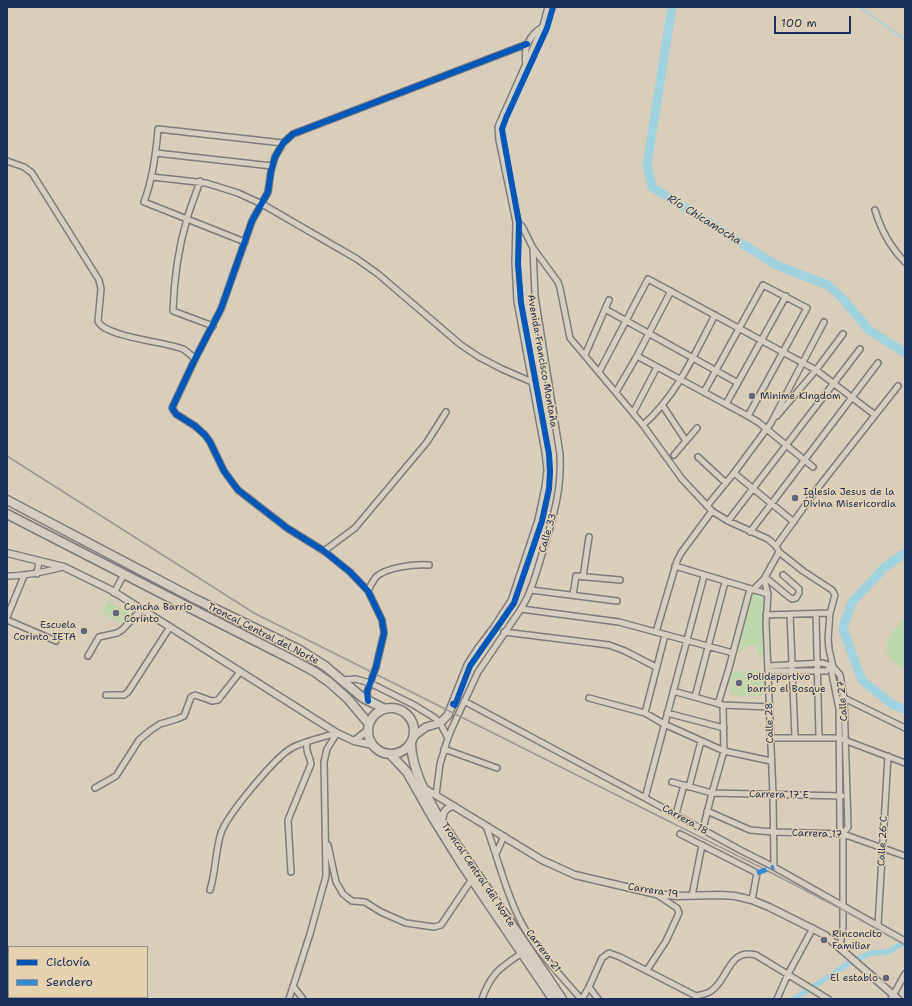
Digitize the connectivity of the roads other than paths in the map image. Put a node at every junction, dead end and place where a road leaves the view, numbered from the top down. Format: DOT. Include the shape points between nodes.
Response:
graph roads {
  1 [pos="549,7"];
  2 [pos="544,26"];
  3 [pos="527,44"];
  4 [pos="526,65"];
  5 [pos="283,143"];
  6 [pos="156,153"];
  7 [pos="7,161"];
  8 [pos="272,166"];
  9 [pos="152,177"];
  10 [pos="200,182"];
  11 [pos="262,204"];
  12 [pos="876,210"];
  13 [pos="187,219"];
  14 [pos="517,222"];
  15 [pos="245,242"];
  16 [pos="533,248"];
  17 [pos="905,262"];
  18 [pos="671,291"];
  19 [pos="786,296"];
  20 [pos="609,300"];
  21 [pos="605,309"];
  22 [pos="715,315"];
  23 [pos="626,321"];
  24 [pos="824,322"];
  25 [pos="213,326"];
  26 [pos="739,328"];
  27 [pos="648,333"];
  28 [pos="843,334"];
  29 [pos="761,340"];
  30 [pos="860,349"];
  31 [pos="783,352"];
  32 [pos="585,355"];
  33 [pos="637,356"];
  34 [pos="692,358"];
  35 [pos="195,360"];
  36 [pos="802,363"];
  37 [pos="878,363"];
  38 [pos="657,367"];
  39 [pos="816,370"];
  40 [pos="716,371"];
  41 [pos="599,372"];
  42 [pos="680,380"];
  43 [pos="532,382"];
  44 [pos="738,383"];
  45 [pos="834,384"];
  46 [pos="898,386"];
  47 [pos="616,392"];
  48 [pos="704,392"];
  49 [pos="852,397"];
  50 [pos="726,404"];
  51 [pos="663,406"];
  52 [pos="446,412"];
  53 [pos="633,413"];
  54 [pos="875,415"];
  55 [pos="748,416"];
  56 [pos="771,423"];
  57 [pos="643,425"];
  58 [pos="697,428"];
  59 [pos="767,430"];
  60 [pos="686,441"];
  61 [pos="786,445"];
  62 [pos="674,455"];
  63 [pos="698,457"];
  64 [pos="804,460"];
  65 [pos="813,467"];
  66 [pos="734,473"];
  67 [pos="726,483"];
  68 [pos="752,489"];
  69 [pos="7,500"];
  70 [pos="771,504"];
  71 [pos="707,506"];
  72 [pos="712,511"];
  73 [pos="7,514"];
  74 [pos="728,521"];
  75 [pos="794,522"];
  76 [pos="750,532"];
  77 [pos="589,537"];
  78 [pos="776,546"];
  79 [pos="324,551"];
  80 [pos="779,552"];
  81 [pos="7,553"];
  82 [pos="39,561"];
  83 [pos="429,565"];
  84 [pos="675,566"];
  85 [pos="64,567"];
  86 [pos="37,574"];
  87 [pos="124,574"];
  88 [pos="783,574"];
  89 [pos="7,576"];
  90 [pos="24,576"];
  91 [pos="704,576"];
  92 [pos="583,577"];
  93 [pos="764,578"];
  94 [pos="620,580"];
  95 [pos="725,582"];
  96 [pos="531,590"];
  97 [pos="751,590"];
  98 [pos="368,591"];
  99 [pos="114,592"];
  100 [pos="768,594"];
  101 [pos="573,595"];
  102 [pos="617,601"];
  103 [pos="142,609"];
  104 [pos="521,609"];
  105 [pos="830,613"];
  106 [pos="790,614"];
  107 [pos="816,614"];
  108 [pos="766,615"];
  109 [pos="7,618"];
  110 [pos="170,626"];
  111 [pos="504,632"];
  112 [pos="656,632"];
  113 [pos="666,635"];
  114 [pos="686,640"];
  115 [pos="56,641"];
  116 [pos="708,646"];
  117 [pos="733,653"];
  118 [pos="88,656"];
  119 [pos="816,663"];
  120 [pos="792,664"];
  121 [pos="656,667"];
  122 [pos="833,667"];
  123 [pos="768,668"];
  124 [pos="792,671"];
  125 [pos="817,671"];
  126 [pos="240,672"];
  127 [pos="342,680"];
  128 [pos="370,683"];
  129 [pos="673,691"];
  130 [pos="106,695"];
  131 [pos="837,696"];
  132 [pos="695,697"];
  133 [pos="589,698"];
  134 [pos="844,698"];
  135 [pos="368,701"];
  136 [pos="464,701"];
  137 [pos="720,705"];
  138 [pos="770,707"];
  139 [pos="385,709"];
  140 [pos="644,713"];
  141 [pos="667,713"];
  142 [pos="440,723"];
  143 [pos="664,724"];
  144 [pos="369,727"];
  145 [pos="724,728"];
  146 [pos="905,728"];
  147 [pos="337,733"];
  148 [pos="448,738"];
  149 [pos="771,738"];
  150 [pos="795,738"];
  151 [pos="819,738"];
  152 [pos="839,738"];
  153 [pos="412,739"];
  154 [pos="845,740"];
  155 [pos="354,741"];
  156 [pos="702,741"];
  157 [pos="308,742"];
  158 [pos="373,745"];
  159 [pos="444,749"];
  160 [pos="724,751"];
  161 [pos="390,754"];
  162 [pos="888,756"];
  163 [pos="772,760"];
  164 [pos="905,763"];
  165 [pos="497,768"];
  166 [pos="672,782"];
  167 [pos="687,786"];
  168 [pos="95,788"];
  169 [pos="424,788"];
  170 [pos="712,792"];
  171 [pos="773,795"];
  172 [pos="436,796"];
  173 [pos="840,796"];
  174 [pos="847,796"];
  175 [pos="645,798"];
  176 [pos="454,806"];
  177 [pos="707,811"];
  178 [pos="676,814"];
  179 [pos="442,822"];
  180 [pos="486,826"];
  181 [pos="703,829"];
  182 [pos="773,832"];
  183 [pos="680,834"];
  184 [pos="843,834"];
  185 [pos="325,835"];
  186 [pos="504,836"];
  187 [pos="702,845"];
  188 [pos="882,848"];
  189 [pos="496,854"];
  190 [pos="905,856"];
  191 [pos="774,867"];
  192 [pos="291,872"];
  193 [pos="472,879"];
  194 [pos="210,890"];
  195 [pos="656,894"];
  196 [pos="692,896"];
  197 [pos="752,900"];
  198 [pos="843,905"];
  199 [pos="878,925"];
  200 [pos="813,928"];
  201 [pos="905,940"];
  202 [pos="840,947"];
  203 [pos="522,953"];
  204 [pos="648,970"];
  205 [pos="788,974"];
  206 [pos="905,974"];
  207 [pos="293,986"];
  208 [pos="589,987"];
  209 [pos="695,997"];
  210 [pos="894,998"];
  211 [pos="289,999"];
  212 [pos="303,999"];
  213 [pos="482,999"];
  214 [pos="553,999"];
  215 [pos="562,999"];
  216 [pos="582,999"];
  217 [pos="598,999"];
  218 [pos="777,999"];
  219 [pos="828,999"];
  1 -- 2 [label="main road, Avenida Francisco Montaña"];
  2 -- 3 [label="street" via="531,36"];
  2 -- 4 [label="main road, Avenida Francisco Montaña"];
  3 -- 4 [label="street"];
  3 -- 5 [label="street" via="294,134"];
  4 -- 14 [label="main road, Avenida Francisco Montaña" via="499,127"];
  5 -- 6 [label="street" via="158,129"];
  5 -- 8 [label="street"];
  6 -- 8 [label="street"];
  6 -- 9 [label="street"];
  7 -- 35 [label="street" via="32,173 99,280 99,324 148,342 180,348"];
  8 -- 11 [label="street" via="268,192"];
  9 -- 10 [label="street"];
  9 -- 13 [label="street" via="144,202"];
  10 -- 11 [label="street" via="238,193"];
  10 -- 13 [label="street"];
  11 -- 15 [label="street" via="252,221"];
  11 -- 43 [label="street" via="357,259 479,357"];
  12 -- 17 [label="street" via="888,240"];
  13 -- 15 [label="street"];
  13 -- 25 [label="street" via="177,264 173,311"];
  14 -- 16 [label="street" via="522,226"];
  14 -- 43 [label="main road, Avenida Francisco Montaña" via="518,301"];
  15 -- 25 [label="street"];
  16 -- 32 [label="street" via="558,282 570,338"];
  16 -- 96 [label="street, Calle 33" via="535,296 561,471 560,490"];
  18 -- 22 [label="street"];
  18 -- 23 [label="street" via="648,279"];
  18 -- 27 [label="street"];
  19 -- 26 [label="street" via="763,284"];
  19 -- 29 [label="street"];
  19 -- 31 [label="street" via="807,308"];
  20 -- 21 [label="street"];
  21 -- 23 [label="street"];
  21 -- 32 [label="street"];
  22 -- 26 [label="street"];
  22 -- 34 [label="street"];
  23 -- 27 [label="street"];
  23 -- 41 [label="street"];
  24 -- 36 [label="street"];
  25 -- 35 [label="street"];
  26 -- 29 [label="street"];
  26 -- 40 [label="street"];
  27 -- 33 [label="street"];
  27 -- 34 [label="street"];
  28 -- 39 [label="street"];
  29 -- 31 [label="street"];
  29 -- 44 [label="street"];
  30 -- 45 [label="street"];
  31 -- 36 [label="street"];
  31 -- 55 [label="street"];
  32 -- 41 [label="street"];
  33 -- 38 [label="street"];
  33 -- 47 [label="street"];
  34 -- 40 [label="street"];
  34 -- 42 [label="street"];
  35 -- 79 [label="street" via="172,408 174,412 205,435 224,471 241,494"];
  36 -- 39 [label="street"];
  36 -- 56 [label="street"];
  37 -- 49 [label="street"];
  38 -- 42 [label="street"];
  38 -- 53 [label="street"];
  39 -- 45 [label="street"];
  39 -- 56 [label="street"];
  40 -- 44 [label="street"];
  40 -- 48 [label="street"];
  41 -- 47 [label="street"];
  42 -- 48 [label="street"];
  42 -- 51 [label="street"];
  43 -- 142 [label="main road, Avenida Francisco Montaña" via="548,470 539,520 512,601 468,666 450,712"];
  44 -- 50 [label="street"];
  45 -- 49 [label="street"];
  45 -- 61 [label="street"];
  46 -- 54 [label="street"];
  47 -- 53 [label="street"];
  48 -- 50 [label="street"];
  49 -- 54 [label="street"];
  49 -- 64 [label="street"];
  50 -- 55 [label="street"];
  51 -- 57 [label="street"];
  51 -- 60 [label="street"];
  52 -- 79 [label="street" via="427,442 356,528"];
  53 -- 57 [label="street"];
  54 -- 75 [label="street"];
  55 -- 59 [label="street"];
  56 -- 59 [label="street"];
  57 -- 71 [label="street" via="682,480"];
  58 -- 60 [label="street"];
  59 -- 61 [label="street"];
  59 -- 66 [label="street"];
  60 -- 62 [label="street"];
  61 -- 64 [label="street"];
  61 -- 68 [label="street"];
  63 -- 67 [label="street"];
  64 -- 65 [label="street"];
  64 -- 70 [label="street"];
  66 -- 67 [label="street"];
  66 -- 68 [label="street"];
  67 -- 71 [label="street"];
  68 -- 70 [label="street"];
  68 -- 74 [label="street"];
  69 -- 127 [label="highway, Troncal Central del Norte" via="193,598 298,649"];
  70 -- 75 [label="street"];
  70 -- 76 [label="street"];
  71 -- 72 [label="street"];
  72 -- 74 [label="street"];
  72 -- 84 [label="street" via="681,553"];
  73 -- 87 [label="highway, Troncal Central del Norte"];
  74 -- 76 [label="street"];
  75 -- 78 [label="street"];
  76 -- 78 [label="street" via="768,539"];
  77 -- 92 [label="street"];
  78 -- 80 [label="street"];
  79 -- 98 [label="street"];
  80 -- 93 [label="street"];
  80 -- 105 [label="street" via="832,590 835,596"];
  81 -- 82 [label="street"];
  82 -- 85 [label="street"];
  82 -- 86 [label="street"];
  83 -- 98 [label="street" via="421,564 387,571 377,576"];
  84 -- 91 [label="street"];
  84 -- 112 [label="street"];
  85 -- 86 [label="street"];
  85 -- 99 [label="street"];
  86 -- 90 [label="street"];
  87 -- 99 [label="street"];
  87 -- 144 [label="highway, Troncal Central del Norte" via="315,672 344,695"];
  88 -- 93 [label="street" via="799,589 796,598 792,599"];
  89 -- 90 [label="street"];
  90 -- 109 [label="street"];
  91 -- 95 [label="street"];
  91 -- 114 [label="street"];
  92 -- 94 [label="street"];
  92 -- 101 [label="street" via="576,576"];
  93 -- 97 [label="street"];
  93 -- 100 [label="street, Calle 28"];
  95 -- 97 [label="street"];
  95 -- 116 [label="street"];
  96 -- 101 [label="street"];
  96 -- 104 [label="street, Calle 33"];
  97 -- 100 [label="street"];
  97 -- 117 [label="street"];
  98 -- 128 [label="street" via="382,620 384,633"];
  99 -- 103 [label="street"];
  100 -- 108 [label="street, Calle 28"];
  101 -- 102 [label="street"];
  103 -- 110 [label="street"];
  103 -- 118 [label="street" via="122,630 99,638"];
  104 -- 111 [label="street, Calle 33"];
  104 -- 112 [label="street" via="620,622"];
  105 -- 107 [label="street"];
  105 -- 122 [label="street" via="828,639"];
  106 -- 107 [label="street"];
  106 -- 108 [label="street"];
  106 -- 120 [label="street"];
  107 -- 119 [label="street"];
  108 -- 123 [label="street, Calle 28"];
  109 -- 115 [label="street"];
  110 -- 126 [label="street"];
  110 -- 130 [label="street" via="128,692 124,695"];
  111 -- 121 [label="street" via="609,645"];
  111 -- 136 [label="street, Calle 33" via="478,672"];
  112 -- 113 [label="street"];
  113 -- 114 [label="street"];
  113 -- 121 [label="street"];
  114 -- 116 [label="street"];
  114 -- 129 [label="street"];
  116 -- 117 [label="street"];
  116 -- 132 [label="street"];
  117 -- 137 [label="street"];
  119 -- 120 [label="street"];
  119 -- 122 [label="street"];
  119 -- 125 [label="street"];
  120 -- 123 [label="street"];
  120 -- 124 [label="street"];
  121 -- 140 [label="street"];
  122 -- 125 [label="street" via="826,671"];
  122 -- 131 [label="street, Calle 27"];
  122 -- 134 [label="street, Calle 27" via="840,675"];
  123 -- 124 [label="street"];
  123 -- 138 [label="street, Calle 28"];
  124 -- 125 [label="street"];
  124 -- 150 [label="street"];
  125 -- 151 [label="street"];
  126 -- 147 [label="street"];
  126 -- 168 [label="street" via="218,700 212,701 195,695 190,697 184,716 160,724 151,730 139,740 116,776"];
  127 -- 128 [label="street" via="356,679"];
  127 -- 135 [label="highway, Troncal Central del Norte"];
  128 -- 135 [label="street"];
  128 -- 142 [label="street" via="420,709"];
  129 -- 132 [label="street"];
  129 -- 141 [label="street"];
  131 -- 134 [label="street"];
  131 -- 152 [label="street, Calle 27"];
  132 -- 137 [label="street"];
  133 -- 140 [label="street"];
  134 -- 146 [label="street"];
  134 -- 154 [label="street, Calle 27"];
  135 -- 139 [label="highway, Troncal Central del Norte"];
  136 -- 148 [label="street, Calle 33"];
  136 -- 175 [label="street, Carrera 18"];
  137 -- 138 [label="street"];
  137 -- 145 [label="street"];
  138 -- 149 [label="street, Calle 28"];
  139 -- 144 [label="highway" via="375,714"];
  139 -- 153 [label="highway" via="395,708 407,715 412,722"];
  140 -- 143 [label="street"];
  141 -- 143 [label="street"];
  141 -- 145 [label="street"];
  142 -- 148 [label="street"];
  142 -- 153 [label="main road" via="426,727"];
  143 -- 156 [label="street"];
  143 -- 175 [label="street"];
  144 -- 155 [label="street"];
  144 -- 158 [label="highway" via="369,738"];
  145 -- 160 [label="street"];
  147 -- 155 [label="street"];
  147 -- 157 [label="street"];
  147 -- 185 [label="street" via="327,749 324,762"];
  148 -- 159 [label="street, Calle 33"];
  149 -- 150 [label="street"];
  149 -- 163 [label="street, Calle 28"];
  150 -- 151 [label="street"];
  151 -- 152 [label="street"];
  152 -- 154 [label="street"];
  152 -- 173 [label="street, Calle 27"];
  153 -- 161 [label="highway" via="404,750"];
  153 -- 169 [label="highway, Troncal Central del Norte" via="413,761"];
  154 -- 162 [label="street"];
  154 -- 174 [label="street, Calle 27"];
  155 -- 158 [label="street"];
  156 -- 160 [label="street"];
  156 -- 167 [label="street"];
  157 -- 192 [label="street" via="306,750 311,764 288,820"];
  157 -- 194 [label="street" via="290,749 283,755 261,778 228,821 222,831"];
  158 -- 161 [label="highway" via="380,751"];
  159 -- 165 [label="street"];
  159 -- 172 [label="street, Calle 33"];
  160 -- 163 [label="street"];
  160 -- 170 [label="street"];
  161 -- 193 [label="highway, Troncal Central del Norte" via="407,772"];
  162 -- 164 [label="street"];
  162 -- 188 [label="street, Calle 26 C"];
  163 -- 171 [label="street, Calle 28"];
  166 -- 167 [label="street, Carrera 17 E"];
  167 -- 170 [label="street, Carrera 17 E"];
  167 -- 178 [label="street"];
  169 -- 172 [label="street, Carrera 19"];
  169 -- 179 [label="highway, Troncal Central del Norte"];
  170 -- 171 [label="street, Carrera 17 E"];
  170 -- 177 [label="street"];
  171 -- 173 [label="street, Carrera 17 E"];
  171 -- 182 [label="street, Calle 28"];
  172 -- 176 [label="street, Carrera 19"];
  173 -- 174 [label="street, Carrera 17 E"];
  173 -- 184 [label="street, Calle 27" via="840,828"];
  174 -- 184 [label="street, Calle 27" via="848,827"];
  175 -- 178 [label="street, Carrera 18"];
  176 -- 179 [label="street" via="443,813"];
  176 -- 180 [label="street, Carrera 19"];
  177 -- 181 [label="street"];
  177 -- 182 [label="street, Carrera 17" via="750,830"];
  178 -- 181 [label="street, Carrera 18"];
  179 -- 215 [label="highway, Troncal Central del Norte"];
  180 -- 186 [label="street, Carrera 19"];
  180 -- 189 [label="street, Carrera 21"];
  181 -- 191 [label="street, Carrera 18"];
  182 -- 184 [label="street, Carrera 17"];
  182 -- 191 [label="street, Calle 28"];
  183 -- 187 [label="street"];
  184 -- 188 [label="street, Carrera 17"];
  184 -- 198 [label="street, Calle 27"];
  185 -- 193 [label="street" via="336,882 343,894 352,901 366,902 406,923 438,926"];
  185 -- 207 [label="street" via="326,876"];
  186 -- 189 [label="street"];
  186 -- 195 [label="street, Carrera 19" via="542,860 569,873"];
  187 -- 196 [label="street"];
  187 -- 197 [label="street" via="757,873"];
  188 -- 190 [label="street, Carrera 17"];
  188 -- 199 [label="street, Calle 26 C"];
  189 -- 216 [label="street, Carrera 21" via="509,896 529,936"];
  191 -- 198 [label="street, Carrera 18"];
  193 -- 203 [label="highway, Troncal Central del Norte"];
  195 -- 196 [label="street, Carrera 19"];
  195 -- 204 [label="street" via="677,908 679,913"];
  196 -- 197 [label="street, Carrera 19" via="721,895"];
  197 -- 200 [label="street, Carrera 19"];
  198 -- 199 [label="street, Carrera 18"];
  198 -- 202 [label="street, Calle 27" via="844,927"];
  199 -- 201 [label="street, Carrera 18"];
  200 -- 202 [label="street, Carrera 19"];
  200 -- 205 [label="street"];
  202 -- 210 [label="street, Carrera 19"];
  203 -- 213 [label="street" via="496,972"];
  203 -- 214 [label="highway, Troncal Central del Norte"];
  204 -- 208 [label="street" via="609,953 602,958"];
  204 -- 209 [label="street"];
  205 -- 209 [label="street" via="756,955 744,954 734,960 712,990"];
  205 -- 218 [label="street"];
  205 -- 219 [label="street"];
  206 -- 210 [label="street"];
  207 -- 211 [label="street"];
  207 -- 212 [label="street"];
  208 -- 216 [label="street"];
  208 -- 217 [label="street"];
}
